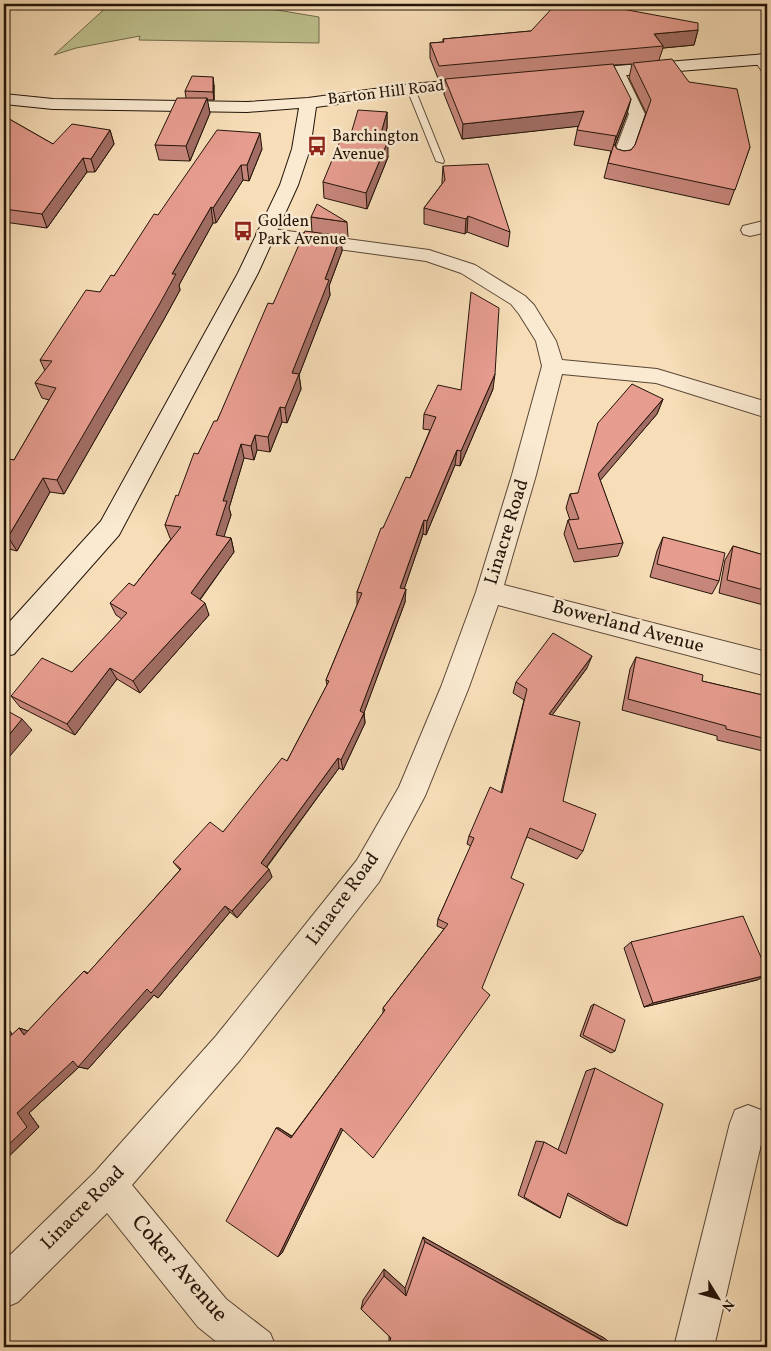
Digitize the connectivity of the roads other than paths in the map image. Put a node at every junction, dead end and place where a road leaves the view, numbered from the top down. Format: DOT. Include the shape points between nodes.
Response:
graph roads {
  1 [pos="766,61"];
  2 [pos="616,71"];
  3 [pos="567,75"];
  4 [pos="499,81"];
  5 [pos="411,89"];
  6 [pos="4,100"];
  7 [pos="308,103"];
  8 [pos="621,159"];
  9 [pos="440,162"];
  10 [pos="265,234"];
  11 [pos="553,366"];
  12 [pos="767,410"];
  13 [pos="489,592"];
  14 [pos="4,646"];
  15 [pos="767,664"];
  16 [pos="748,1123"];
  17 [pos="108,1185"];
  18 [pos="4,1288"];
  19 [pos="256,1347"];
  20 [pos="694,1347"];
  1 -- 2 [label="street"];
  2 -- 3 [label="street"];
  2 -- 8 [label="street" via="637,114"];
  4 -- 5 [label="street, Barton Hill Road"];
  5 -- 7 [label="street, Barton Hill Road"];
  5 -- 9 [label="lane"];
  6 -- 7 [label="street, Barton Hill Road" via="53,104 247,107"];
  7 -- 10 [label="street" via="301,148 289,185"];
  10 -- 11 [label="street" via="429,256 468,269 518,300 527,310 546,342"];
  10 -- 14 [label="street" via="248,273 110,528"];
  11 -- 12 [label="street" via="657,376"];
  11 -- 13 [label="street, Linacre Road"];
  13 -- 15 [label="street, Bowerland Avenue"];
  13 -- 17 [label="street, Linacre Road" via="455,687 410,796 368,871 228,1048"];
  16 -- 20 [label="street"];
  17 -- 18 [label="street, Linacre Road"];
  17 -- 19 [label="street, Coker Avenue" via="212,1313"];
}
